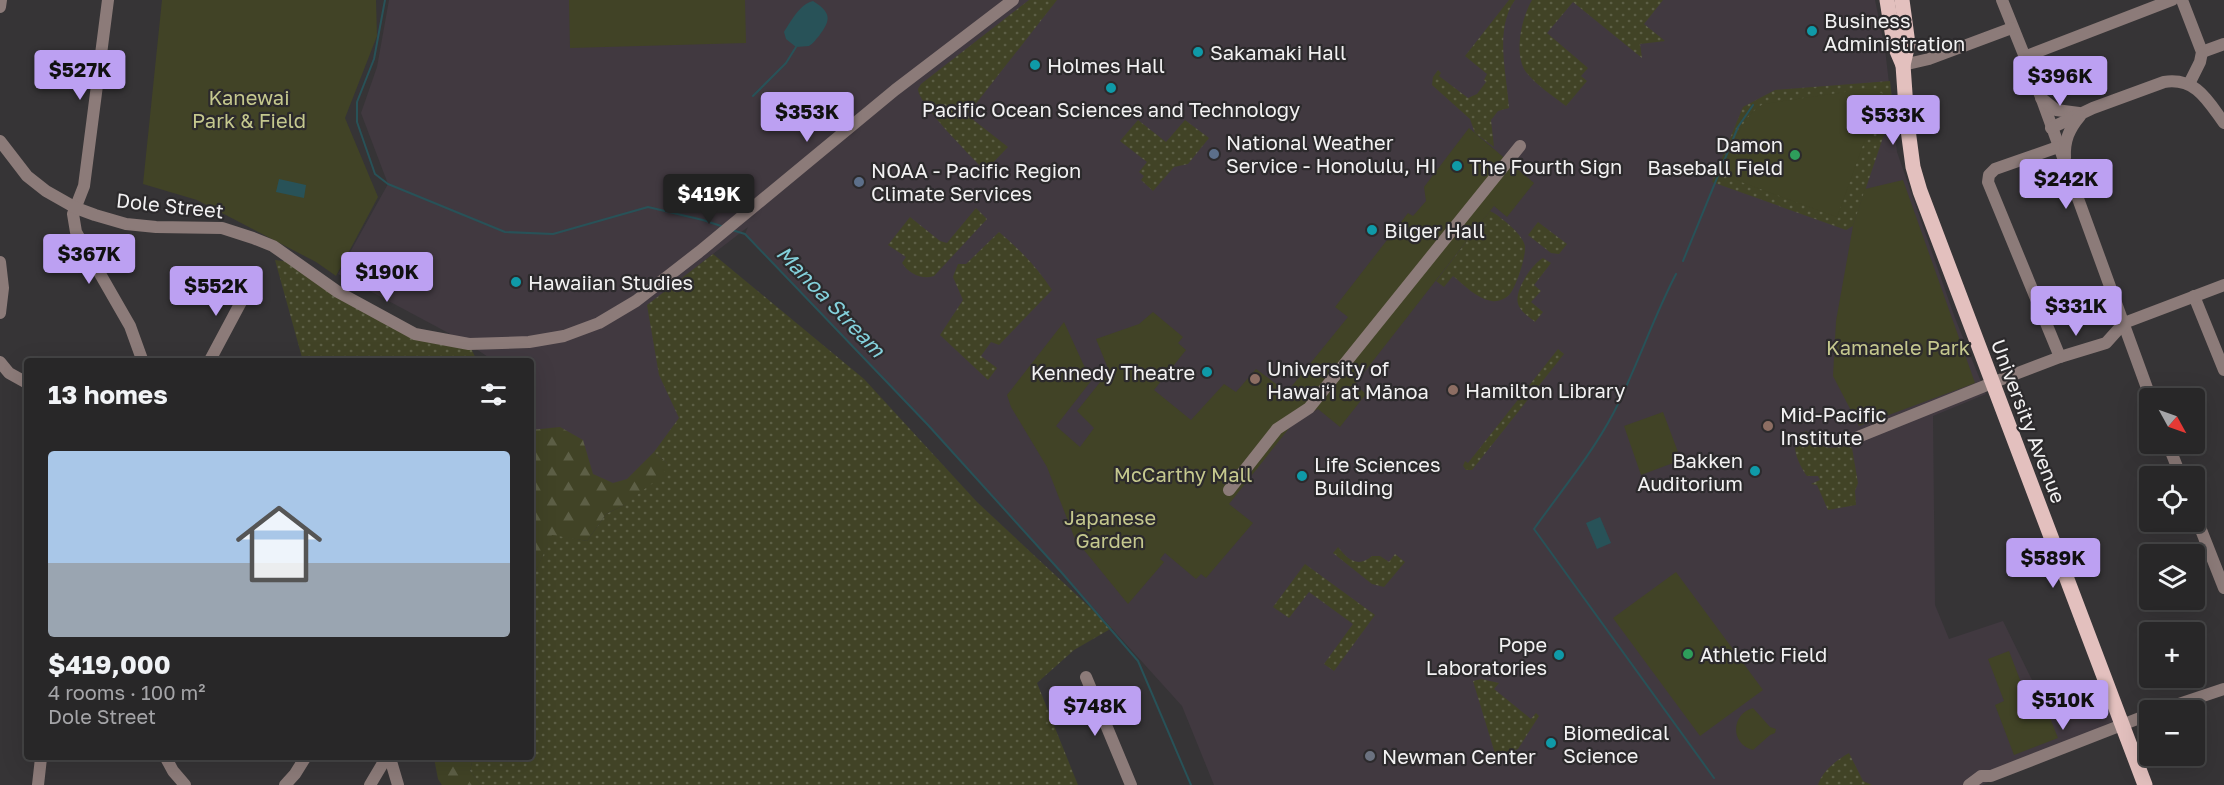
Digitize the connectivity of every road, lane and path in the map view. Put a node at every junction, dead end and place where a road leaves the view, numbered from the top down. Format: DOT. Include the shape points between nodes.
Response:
graph roads {
  1 [pos="1,0"];
  2 [pos="108,0"];
  3 [pos="1013,0"];
  4 [pos="1887,0"];
  5 [pos="1902,0"];
  6 [pos="2002,0"];
  7 [pos="2172,0"];
  8 [pos="2182,0"];
  9 [pos="0,7"];
  10 [pos="2012,28"];
  11 [pos="2224,44"];
  12 [pos="2202,52"];
  13 [pos="2024,57"];
  14 [pos="1904,65"];
  15 [pos="2189,84"];
  16 [pos="2041,97"];
  17 [pos="2083,113"];
  18 [pos="2224,123"];
  19 [pos="2051,128"];
  20 [pos="0,141"];
  21 [pos="1520,146"];
  22 [pos="2058,147"];
  23 [pos="2066,168"];
  24 [pos="76,208"];
  25 [pos="0,264"];
  26 [pos="2224,285"];
  27 [pos="249,287"];
  28 [pos="2194,296"];
  29 [pos="0,313"];
  30 [pos="2124,323"];
  31 [pos="2106,343"];
  32 [pos="2132,348"];
  33 [pos="2060,357"];
  34 [pos="142,358"];
  35 [pos="211,358"];
  36 [pos="0,362"];
  37 [pos="2224,370"];
  38 [pos="24,381"];
  39 [pos="1994,382"];
  40 [pos="2147,388"];
  41 [pos="1858,437"];
  42 [pos="1229,490"];
  43 [pos="2202,532"];
  44 [pos="2224,588"];
  45 [pos="1086,677"];
  46 [pos="2224,689"];
  47 [pos="2191,700"];
  48 [pos="2139,718"];
  49 [pos="2121,724"];
  50 [pos="41,760"];
  51 [pos="167,760"];
  52 [pos="304,760"];
  53 [pos="387,760"];
  54 [pos="389,760"];
  55 [pos="39,779"];
  56 [pos="51,785"];
  57 [pos="184,785"];
  58 [pos="285,785"];
  59 [pos="370,785"];
  60 [pos="398,785"];
  61 [pos="1131,785"];
  62 [pos="1969,785"];
  63 [pos="2145,785"];
  1 -- 9 [label="street"];
  2 -- 24 [label="street" via="84,186"];
  3 -- 24 [label="street, Dole Street" via="895,90 636,301 599,323 564,336 469,345 415,334 338,292 273,246 253,238 222,228 126,224"];
  4 -- 14 [label="main road, University Avenue" via="1894,44"];
  5 -- 14 [label="main road, University Avenue" via="1908,44"];
  6 -- 10 [label="street"];
  7 -- 13 [label="street"];
  8 -- 12 [label="street"];
  10 -- 13 [label="street"];
  10 -- 14 [label="street"];
  11 -- 12 [label="street"];
  12 -- 15 [label="street"];
  13 -- 16 [label="street"];
  14 -- 39 [label="main road, University Avenue" via="1913,167"];
  15 -- 17 [label="street" via="2164,82"];
  15 -- 18 [label="street" via="2205,96"];
  16 -- 17 [label="street" via="2056,110"];
  16 -- 19 [label="street"];
  17 -- 19 [label="street"];
  17 -- 23 [label="street" via="2067,138"];
  19 -- 22 [label="street"];
  20 -- 24 [label="street, Dole Street" via="27,176"];
  21 -- 42 [label="street" via="1314,402 1277,429"];
  22 -- 23 [label="street"];
  22 -- 33 [label="street" via="1997,168 1988,182"];
  23 -- 30 [label="street"];
  24 -- 34 [label="street" via="76,232 130,326"];
  25 -- 29 [label="street"];
  26 -- 28 [label="street"];
  27 -- 35 [label="street"];
  28 -- 30 [label="street"];
  28 -- 37 [label="street"];
  30 -- 31 [label="street"];
  30 -- 32 [label="street"];
  31 -- 32 [label="street"];
  31 -- 33 [label="street"];
  32 -- 40 [label="street"];
  33 -- 39 [label="street"];
  36 -- 38 [label="street"];
  39 -- 41 [label="street"];
  39 -- 49 [label="main road, University Avenue"];
  43 -- 44 [label="street"];
  45 -- 61 [label="street"];
  46 -- 47 [label="street"];
  48 -- 49 [label="street"];
  49 -- 62 [label="street" via="1991,776 1982,776"];
  49 -- 63 [label="main road, University Avenue"];
  50 -- 55 [label="street"];
  51 -- 57 [label="street"];
  52 -- 58 [label="street"];
  53 -- 59 [label="street"];
  54 -- 60 [label="street"];
  55 -- 56 [label="street"];
}
